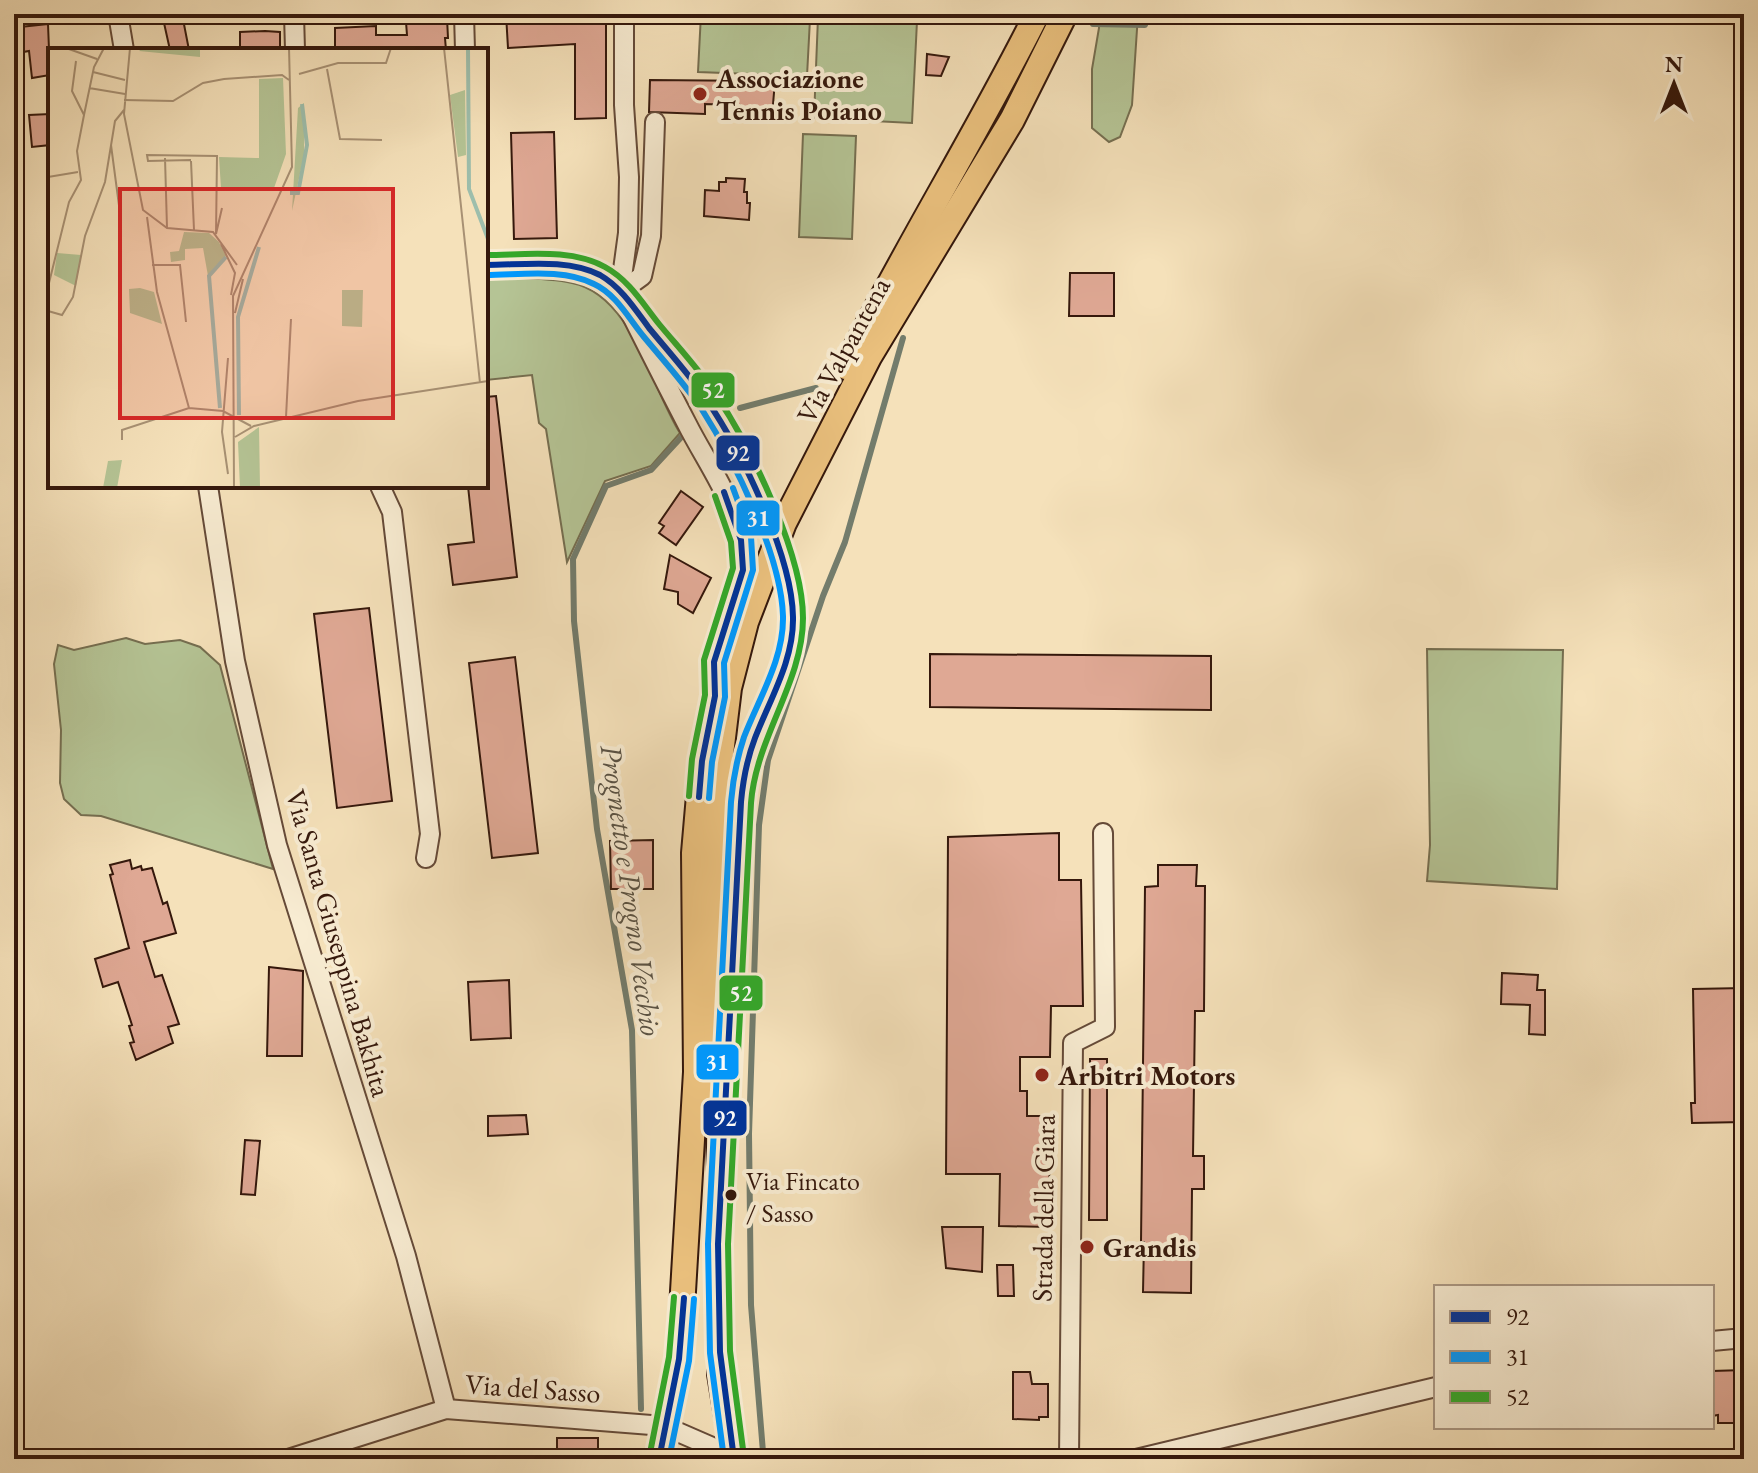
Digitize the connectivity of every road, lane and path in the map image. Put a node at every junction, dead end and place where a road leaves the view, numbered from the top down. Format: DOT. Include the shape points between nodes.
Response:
graph roads {
  1 [pos="118,14"];
  2 [pos="294,14"];
  3 [pos="464,14"];
  4 [pos="624,14"];
  5 [pos="1037,14"];
  6 [pos="1065,14"];
  7 [pos="124,48"];
  8 [pos="295,48"];
  9 [pos="465,48"];
  10 [pos="655,122"];
  11 [pos="488,265"];
  12 [pos="620,292"];
  13 [pos="753,486"];
  14 [pos="215,488"];
  15 [pos="381,488"];
  16 [pos="788,579"];
  17 [pos="715,696"];
  18 [pos="1103,833"];
  19 [pos="426,858"];
  20 [pos="720,1172"];
  21 [pos="1744,1338"];
  22 [pos="1714,1341"];
  23 [pos="1434,1387"];
  24 [pos="446,1409"];
  25 [pos="664,1426"];
  26 [pos="288,1459"];
  27 [pos="659,1459"];
  28 [pos="723,1459"];
  29 [pos="734,1459"];
  30 [pos="1069,1459"];
  31 [pos="1136,1459"];
  1 -- 7 [label="street"];
  2 -- 8 [label="street"];
  3 -- 9 [label="street"];
  4 -- 12 [label="street" via="629,205"];
  5 -- 17 [label="main road" via="994,101 885,291 761,543"];
  6 -- 20 [label="main road, Via Valpantena" via="1012,120 869,357 784,523 746,622 729,688 717,787 713,917"];
  10 -- 12 [label="street" via="651,236 642,276"];
  11 -- 12 [label="street" via="578,268 598,274"];
  12 -- 13 [label="street" via="708,402"];
  12 -- 17 [label="street" via="724,493 742,540 743,570 714,662"];
  14 -- 24 [label="street, Via Santa Giuseppina Bakhita" via="235,661 277,845 406,1256"];
  15 -- 19 [label="street" via="392,512 430,834"];
  16 -- 20 [label="street" via="793,619 787,657 749,752 740,805"];
  17 -- 25 [label="main road" via="702,761 694,853 696,1072 684,1291 679,1359"];
  18 -- 30 [label="street, Strada della Giara" via="1105,1027 1073,1043"];
  20 -- 29 [label="main road, Via Valpantena" via="720,1374"];
  21 -- 22 [label="street"];
  23 -- 31 [label="street"];
  24 -- 25 [label="street, Via del Sasso"];
  24 -- 26 [label="street, Via del Sasso"];
  25 -- 27 [label="main road"];
  25 -- 28 [label="street, Via del Sasso" via="710,1446"];
}
